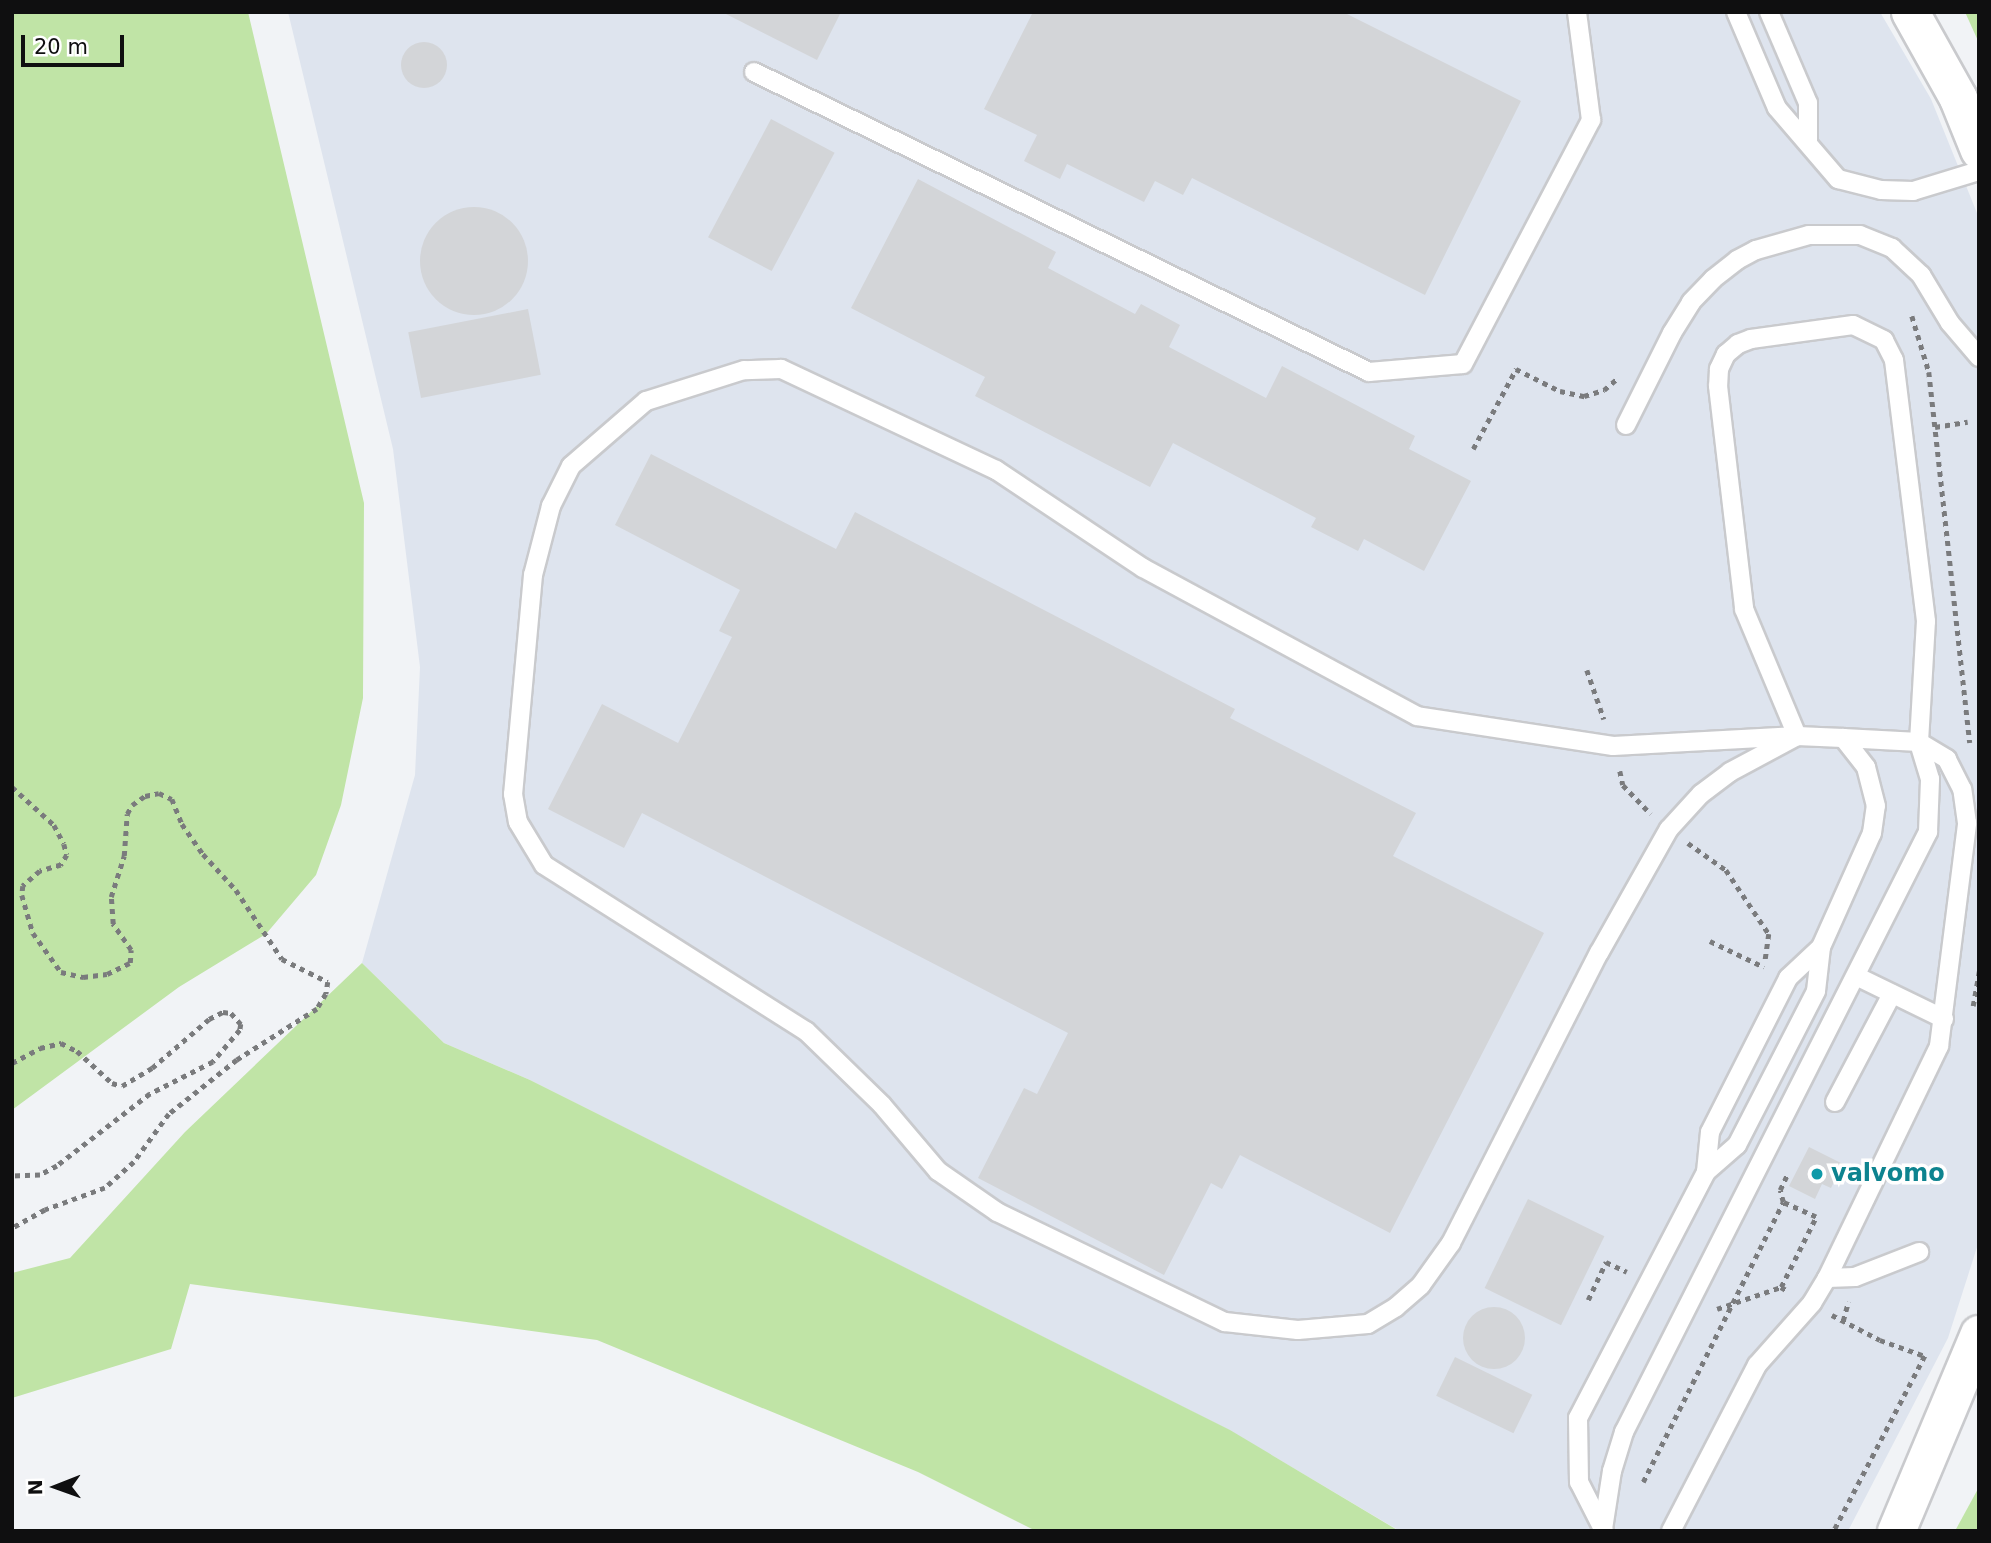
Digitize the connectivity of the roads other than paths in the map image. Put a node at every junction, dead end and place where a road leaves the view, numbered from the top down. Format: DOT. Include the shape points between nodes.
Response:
graph roads {
  1 [pos="1577,12"];
  2 [pos="1736,12"];
  3 [pos="1769,12"];
  4 [pos="1910,12"];
  5 [pos="754,72"];
  6 [pos="1808,142"];
  7 [pos="1979,150"];
  8 [pos="1979,171"];
  9 [pos="1979,357"];
  10 [pos="1626,425"];
  11 [pos="1797,736"];
  12 [pos="1843,737"];
  13 [pos="1919,742"];
  14 [pos="1821,947"];
  15 [pos="1856,976"];
  16 [pos="1892,994"];
  17 [pos="1944,1019"];
  18 [pos="1835,1102"];
  19 [pos="1706,1172"];
  20 [pos="1919,1252"];
  21 [pos="1827,1278"];
  22 [pos="1979,1334"];
  23 [pos="1603,1530"];
  24 [pos="1671,1531"];
  25 [pos="1896,1531"];
  1 -- 5 [label="lane" via="1591,120 1463,364 1369,372"];
  2 -- 6 [label="lane" via="1777,108"];
  3 -- 6 [label="lane" via="1808,103"];
  4 -- 7 [label="street" via="1958,98"];
  6 -- 8 [label="lane" via="1838,178 1881,190 1913,191"];
  9 -- 10 [label="lane" via="1957,333 1921,275 1879,241 1835,233 1784,240 1737,260 1691,302"];
  11 -- 11 [label="lane" via="1613,746 1417,716 1143,568 996,470 781,369 744,370 646,401 571,466 551,506 533,575 513,794 518,822 544,864 806,1031 883,1105 938,1171 997,1212 1225,1322 1298,1330 1368,1324 1421,1285 1451,1243 1599,953 1669,829 1730,772"];
  11 -- 12 [label="lane"];
  11 -- 13 [label="lane" via="1744,609 1719,369 1726,354 1738,344 1853,325 1884,340 1894,360 1926,621"];
  12 -- 13 [label="lane"];
  12 -- 14 [label="lane" via="1866,767 1875,806 1864,856"];
  13 -- 15 [label="lane" via="1930,779 1928,832"];
  13 -- 17 [label="lane" via="1947,759 1962,789 1967,823"];
  14 -- 19 [label="lane" via="1788,978 1710,1132"];
  14 -- 19 [label="lane" via="1816,991 1737,1145"];
  15 -- 16 [label="lane"];
  15 -- 23 [label="lane" via="1624,1432 1612,1471"];
  16 -- 17 [label="lane"];
  16 -- 18 [label="lane"];
  17 -- 21 [label="lane" via="1939,1046"];
  19 -- 23 [label="lane" via="1578,1418 1579,1482"];
  20 -- 21 [label="lane" via="1854,1277"];
  21 -- 24 [label="lane" via="1812,1303 1757,1365"];
  22 -- 25 [label="street"];
}
